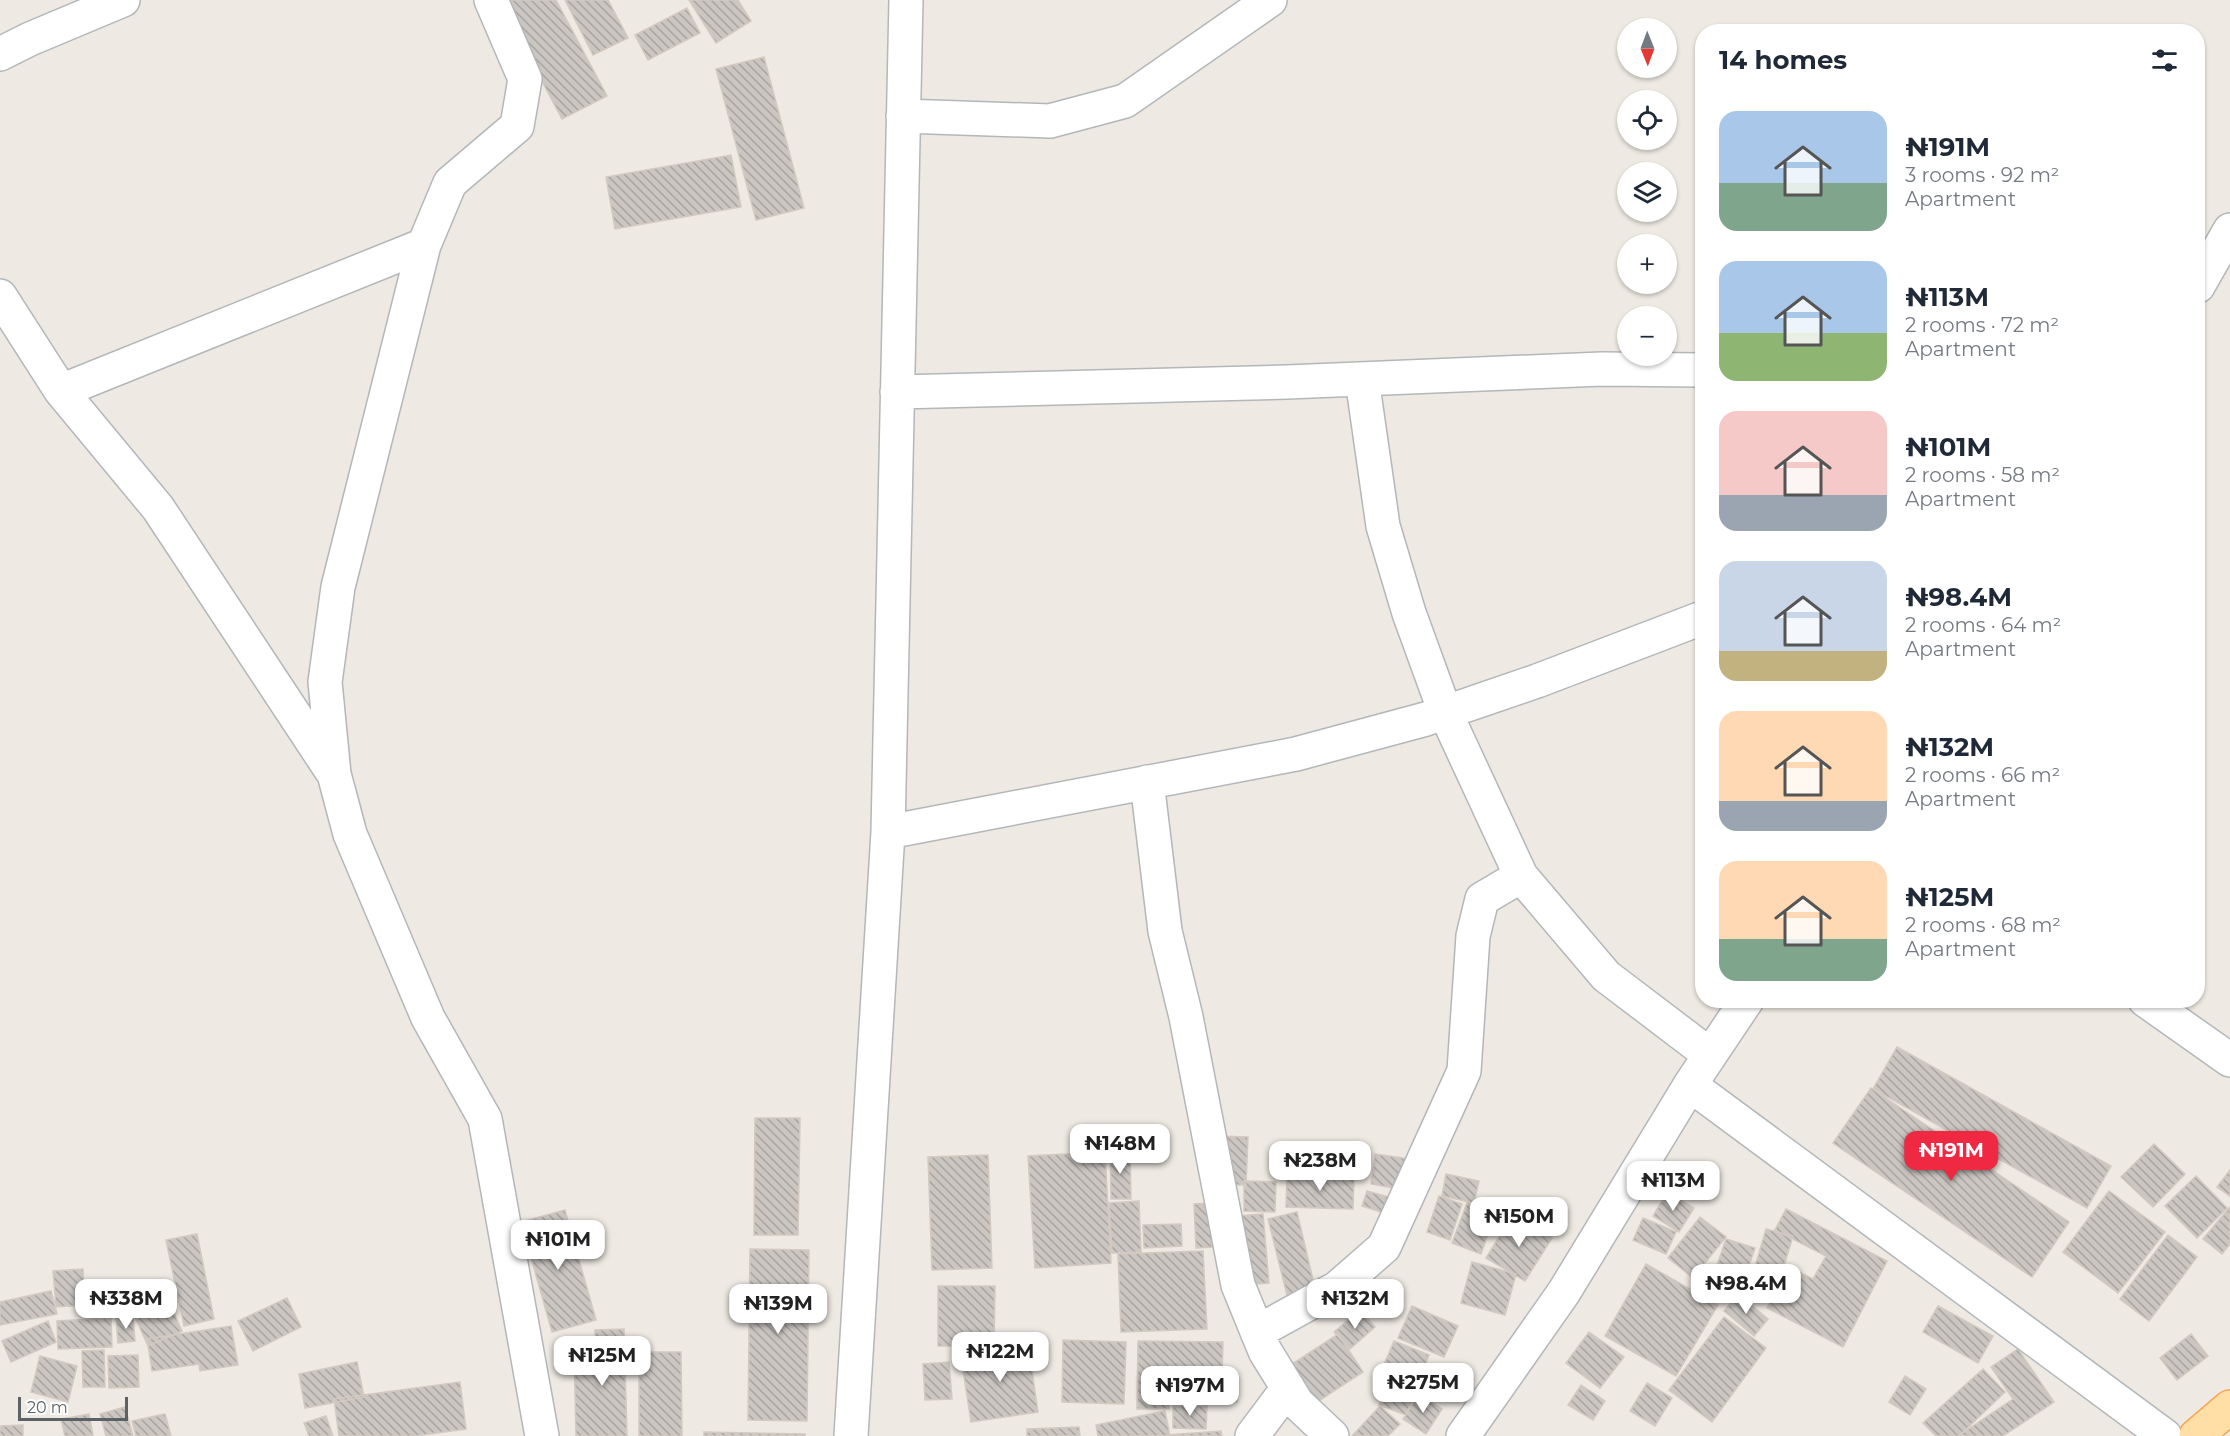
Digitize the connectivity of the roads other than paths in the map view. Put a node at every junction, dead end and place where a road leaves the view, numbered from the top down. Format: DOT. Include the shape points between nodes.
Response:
graph roads {
  1 [pos="123,0"];
  2 [pos="491,0"];
  3 [pos="906,0"];
  4 [pos="1270,0"];
  5 [pos="0,54"];
  6 [pos="903,116"];
  7 [pos="2230,230"];
  8 [pos="424,245"];
  9 [pos="2205,274"];
  10 [pos="0,296"];
  11 [pos="1695,370"];
  12 [pos="1362,379"];
  13 [pos="61,391"];
  14 [pos="897,392"];
  15 [pos="1695,621"];
  16 [pos="1445,712"];
  17 [pos="334,774"];
  18 [pos="1147,783"];
  19 [pos="888,832"];
  20 [pos="1521,876"];
  21 [pos="1742,1008"];
  22 [pos="2156,1008"];
  23 [pos="1710,1055"];
  24 [pos="2230,1060"];
  25 [pos="1690,1085"];
  26 [pos="1257,1332"];
  27 [pos="1288,1388"];
  28 [pos="2230,1407"];
  29 [pos="542,1436"];
  30 [pos="851,1436"];
  31 [pos="1252,1436"];
  32 [pos="1332,1436"];
  33 [pos="1462,1436"];
  34 [pos="2165,1436"];
  35 [pos="2196,1436"];
  1 -- 5 [label="street"];
  2 -- 8 [label="street" via="525,79 517,126 450,183"];
  3 -- 6 [label="street"];
  4 -- 6 [label="street" via="1125,101 1050,121"];
  6 -- 14 [label="street"];
  7 -- 9 [label="street"];
  8 -- 13 [label="street"];
  8 -- 17 [label="street" via="338,587 325,682"];
  10 -- 13 [label="street"];
  11 -- 12 [label="street" via="1602,369"];
  12 -- 14 [label="street"];
  12 -- 16 [label="street" via="1383,526"];
  13 -- 17 [label="street" via="158,508"];
  14 -- 19 [label="street"];
  15 -- 16 [label="street"];
  16 -- 18 [label="street" via="1296,754"];
  16 -- 20 [label="street"];
  17 -- 29 [label="street" via="350,834 428,1018 485,1119"];
  18 -- 19 [label="street"];
  18 -- 26 [label="street" via="1165,931 1186,1017 1238,1285"];
  19 -- 30 [label="street"];
  20 -- 23 [label="street" via="1606,976"];
  20 -- 26 [label="street" via="1482,899 1473,936 1464,1071 1384,1247 1337,1288"];
  21 -- 23 [label="street"];
  22 -- 24 [label="street"];
  23 -- 25 [label="street"];
  25 -- 33 [label="street" via="1564,1292"];
  25 -- 34 [label="street"];
  26 -- 27 [label="street"];
  27 -- 31 [label="street"];
  27 -- 32 [label="street" via="1297,1403"];
  28 -- 35 [label="main road"];
}
